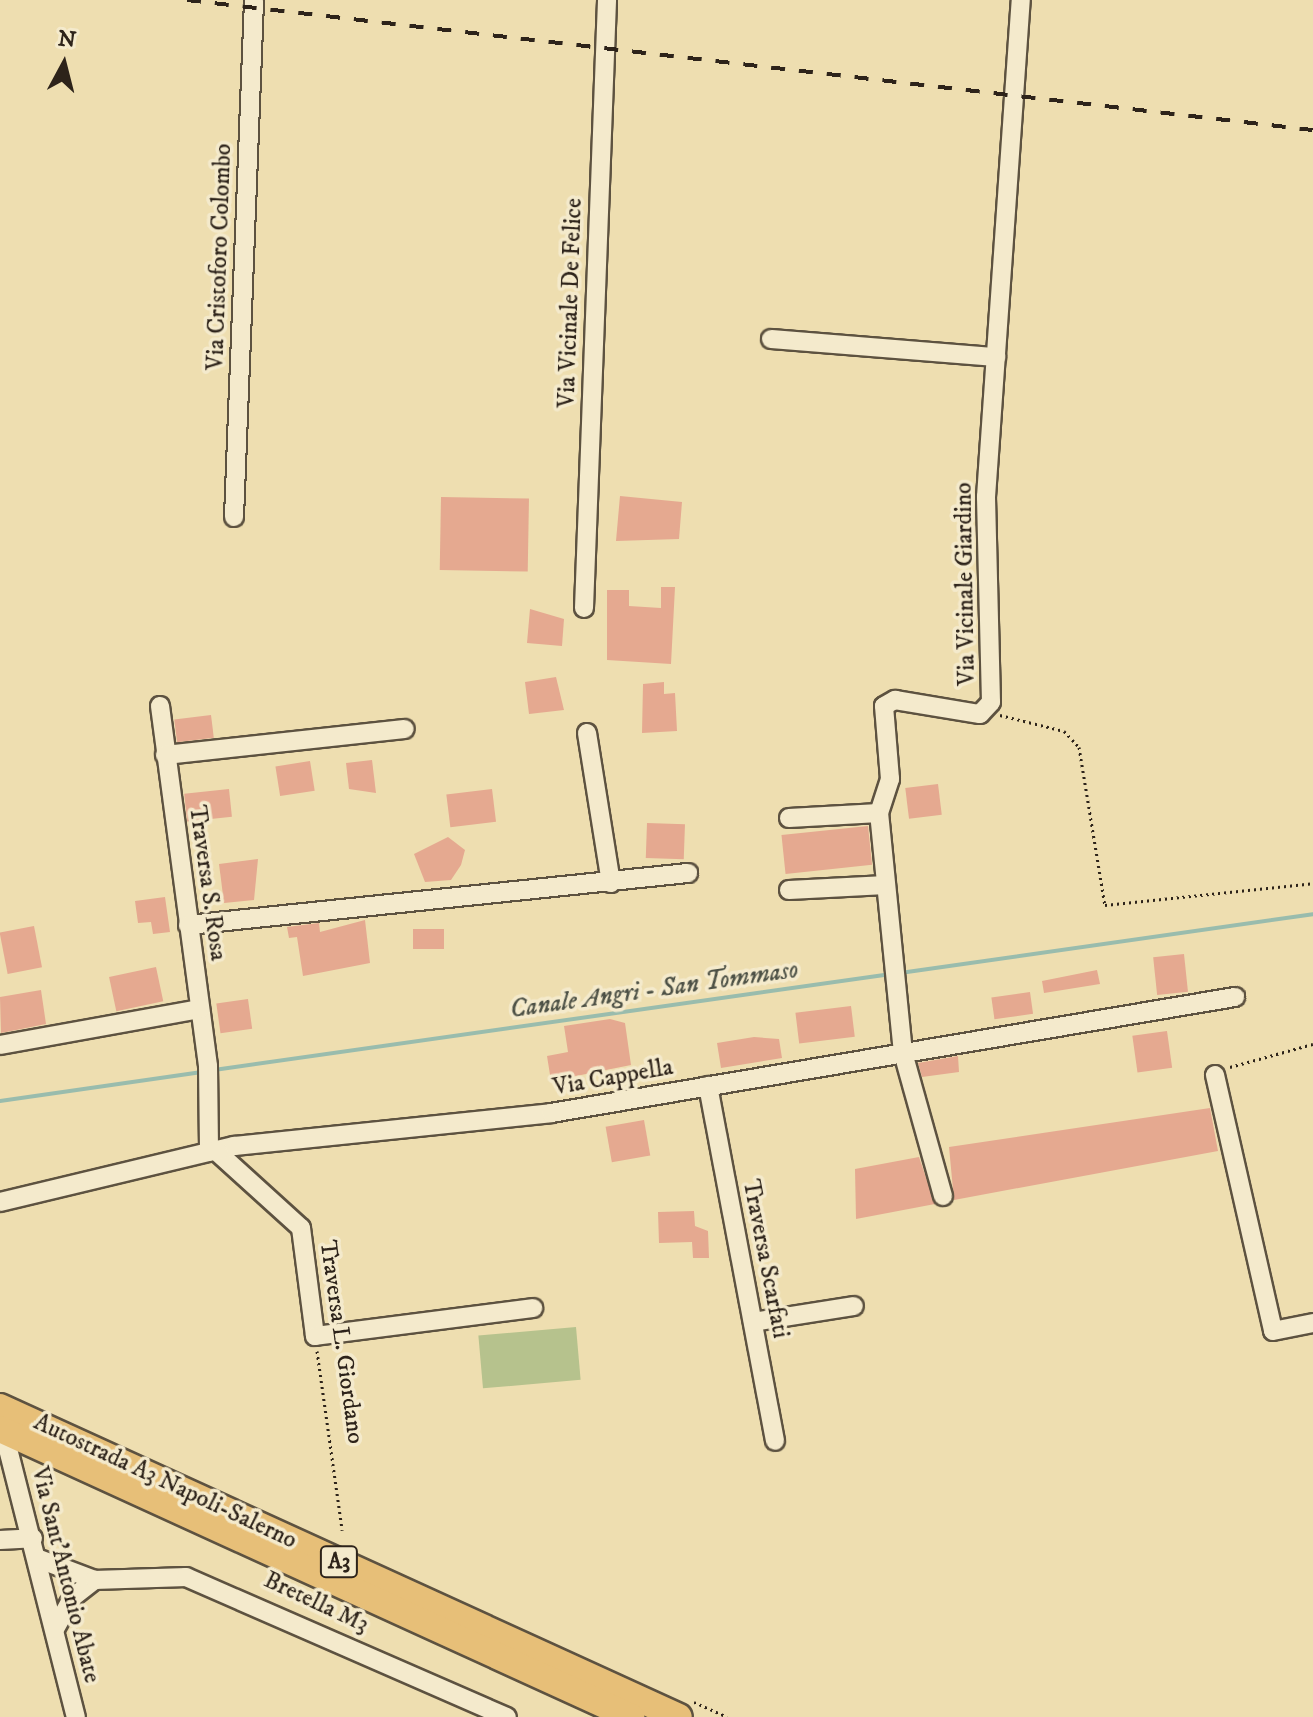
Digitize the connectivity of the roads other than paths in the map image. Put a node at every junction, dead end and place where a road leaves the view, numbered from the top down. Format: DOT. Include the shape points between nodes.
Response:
graph roads {
  1 [pos="254,0"];
  2 [pos="607,0"];
  3 [pos="1021,0"];
  4 [pos="771,339"];
  5 [pos="996,357"];
  6 [pos="234,517"];
  7 [pos="584,608"];
  8 [pos="160,706"];
  9 [pos="405,729"];
  10 [pos="587,733"];
  11 [pos="165,755"];
  12 [pos="879,813"];
  13 [pos="789,818"];
  14 [pos="688,873"];
  15 [pos="611,883"];
  16 [pos="886,885"];
  17 [pos="789,890"];
  18 [pos="188,925"];
  19 [pos="1235,997"];
  20 [pos="200,1009"];
  21 [pos="0,1045"];
  22 [pos="903,1053"];
  23 [pos="1215,1075"];
  24 [pos="708,1086"];
  25 [pos="212,1151"];
  26 [pos="943,1196"];
  27 [pos="0,1202"];
  28 [pos="854,1306"];
  29 [pos="533,1308"];
  30 [pos="753,1322"];
  31 [pos="1313,1323"];
  32 [pos="0,1407"];
  33 [pos="3,1437"];
  34 [pos="775,1441"];
  35 [pos="33,1538"];
  36 [pos="0,1540"];
  37 [pos="39,1559"];
  38 [pos="82,1582"];
  39 [pos="46,1588"];
  40 [pos="55,1629"];
  41 [pos="76,1717"];
  42 [pos="507,1717"];
  43 [pos="631,1717"];
  44 [pos="679,1717"];
  1 -- 6 [label="street, Via Cristoforo Colombo"];
  2 -- 7 [label="street, Via Vicinale De Felice"];
  3 -- 5 [label="street, Via Vicinale Giardino"];
  4 -- 5 [label="street"];
  5 -- 12 [label="street, Via Vicinale Giardino" via="986,497 989,707 980,714 888,701 890,779"];
  8 -- 11 [label="street, Traversa S. Rosa"];
  9 -- 11 [label="street"];
  10 -- 15 [label="street"];
  11 -- 18 [label="street, Traversa S. Rosa"];
  12 -- 13 [label="street"];
  12 -- 16 [label="street, Via Vicinale Giardino"];
  14 -- 15 [label="street"];
  15 -- 18 [label="street"];
  16 -- 17 [label="street"];
  16 -- 22 [label="street, Via Vicinale Giardino"];
  18 -- 20 [label="street, Traversa S. Rosa"];
  19 -- 22 [label="street, Via Cappella"];
  20 -- 21 [label="street"];
  20 -- 25 [label="street, Traversa S. Rosa"];
  22 -- 24 [label="street, Via Cappella"];
  22 -- 26 [label="street, Via Vicinale Giardino"];
  23 -- 31 [label="street" via="1273,1331"];
  24 -- 25 [label="street, Via Cappella" via="551,1113"];
  24 -- 30 [label="street, Traversa Scarfati"];
  25 -- 27 [label="street, Via Cappella"];
  25 -- 29 [label="street, Traversa L. Giordano" via="301,1228 315,1336"];
  28 -- 30 [label="street"];
  30 -- 34 [label="street, Traversa Scarfati"];
  32 -- 44 [label="highway, Autostrada A3 Napoli-Salerno / A3"];
  33 -- 35 [label="street, Via Sant'Antonio Abate"];
  33 -- 43 [label="highway, Autostrada A3 Napoli-Salerno / A3"];
  35 -- 36 [label="street"];
  35 -- 37 [label="street, Via Sant'Antonio Abate"];
  37 -- 38 [label="street"];
  37 -- 39 [label="street, Via Sant'Antonio Abate"];
  38 -- 39 [label="street, Bretella M3"];
  38 -- 40 [label="street"];
  38 -- 42 [label="street, Bretella M3" via="166,1575 216,1585"];
  39 -- 40 [label="street, Via Sant'Antonio Abate"];
  40 -- 41 [label="street, Via Sant'Antonio Abate"];
}
